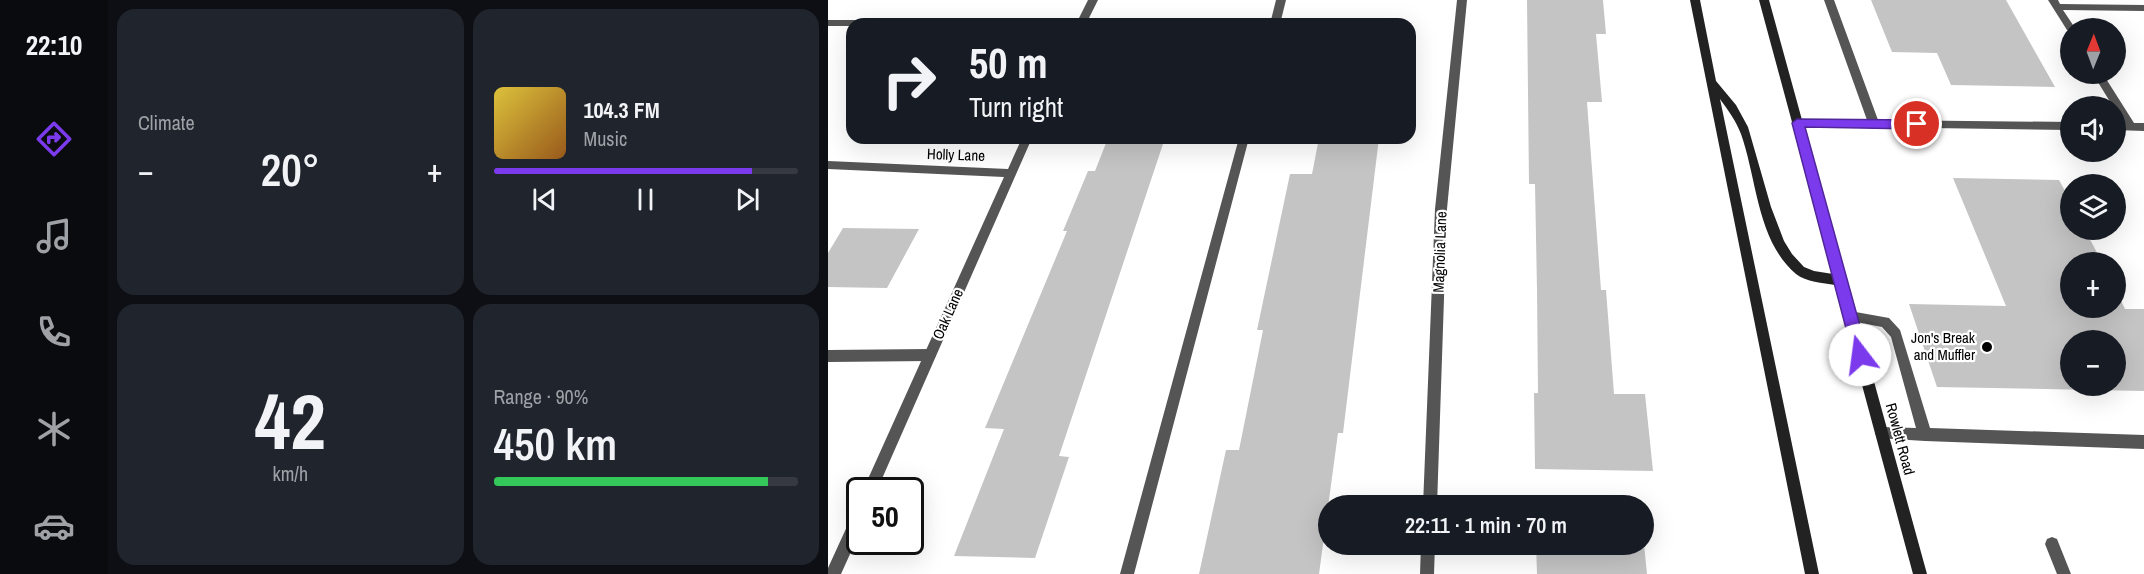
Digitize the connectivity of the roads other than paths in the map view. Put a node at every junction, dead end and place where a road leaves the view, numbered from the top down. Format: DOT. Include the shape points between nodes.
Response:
graph roads {
  1 [pos="1093,0"];
  2 [pos="1281,0"];
  3 [pos="1462,0"];
  4 [pos="1695,0"];
  5 [pos="1764,0"];
  6 [pos="1829,0"];
  7 [pos="2055,4"];
  8 [pos="2144,8"];
  9 [pos="1084,18"];
  10 [pos="1276,18"];
  11 [pos="2064,18"];
  12 [pos="828,22"];
  13 [pos="846,22"];
  14 [pos="1711,81"];
  15 [pos="2104,84"];
  16 [pos="1797,123"];
  17 [pos="1874,124"];
  18 [pos="2060,126"];
  19 [pos="2126,126"];
  20 [pos="2131,126"];
  21 [pos="2144,126"];
  22 [pos="1024,144"];
  23 [pos="1242,144"];
  24 [pos="828,165"];
  25 [pos="1010,172"];
  26 [pos="1840,280"];
  27 [pos="1850,316"];
  28 [pos="930,355"];
  29 [pos="828,356"];
  30 [pos="1882,433"];
  31 [pos="1926,435"];
  32 [pos="2144,442"];
  33 [pos="876,477"];
  34 [pos="1430,495"];
  35 [pos="2052,544"];
  36 [pos="846,545"];
  37 [pos="1428,555"];
  38 [pos="833,574"];
  39 [pos="1127,574"];
  40 [pos="1427,574"];
  41 [pos="1812,574"];
  42 [pos="1920,574"];
  43 [pos="2064,574"];
  1 -- 9 [label="street"];
  2 -- 10 [label="street"];
  3 -- 34 [label="street, Magnolia Lane" via="1441,209"];
  4 -- 14 [label="main road"];
  5 -- 16 [label="main road, Rowlett Road"];
  6 -- 17 [label="street"];
  7 -- 8 [label="street"];
  7 -- 11 [label="street"];
  12 -- 13 [label="street"];
  14 -- 26 [label="main road" via="1734,109 1746,132 1783,251 1802,272"];
  14 -- 41 [label="main road"];
  15 -- 20 [label="street"];
  16 -- 17 [label="street"];
  16 -- 26 [label="main road, Rowlett Road"];
  17 -- 18 [label="street"];
  19 -- 20 [label="street"];
  20 -- 21 [label="street"];
  22 -- 25 [label="street, Oak Lane"];
  23 -- 39 [label="street"];
  24 -- 25 [label="street, Holly Lane"];
  25 -- 28 [label="street, Oak Lane"];
  26 -- 27 [label="main road, Rowlett Road"];
  27 -- 30 [label="main road, Rowlett Road"];
  27 -- 31 [label="street" via="1885,322 1896,334"];
  28 -- 29 [label="street"];
  28 -- 33 [label="street, Oak Lane"];
  30 -- 31 [label="street"];
  30 -- 42 [label="main road, Rowlett Road"];
  31 -- 32 [label="street"];
  35 -- 43 [label="street"];
  36 -- 38 [label="street"];
  37 -- 40 [label="street"];
}
